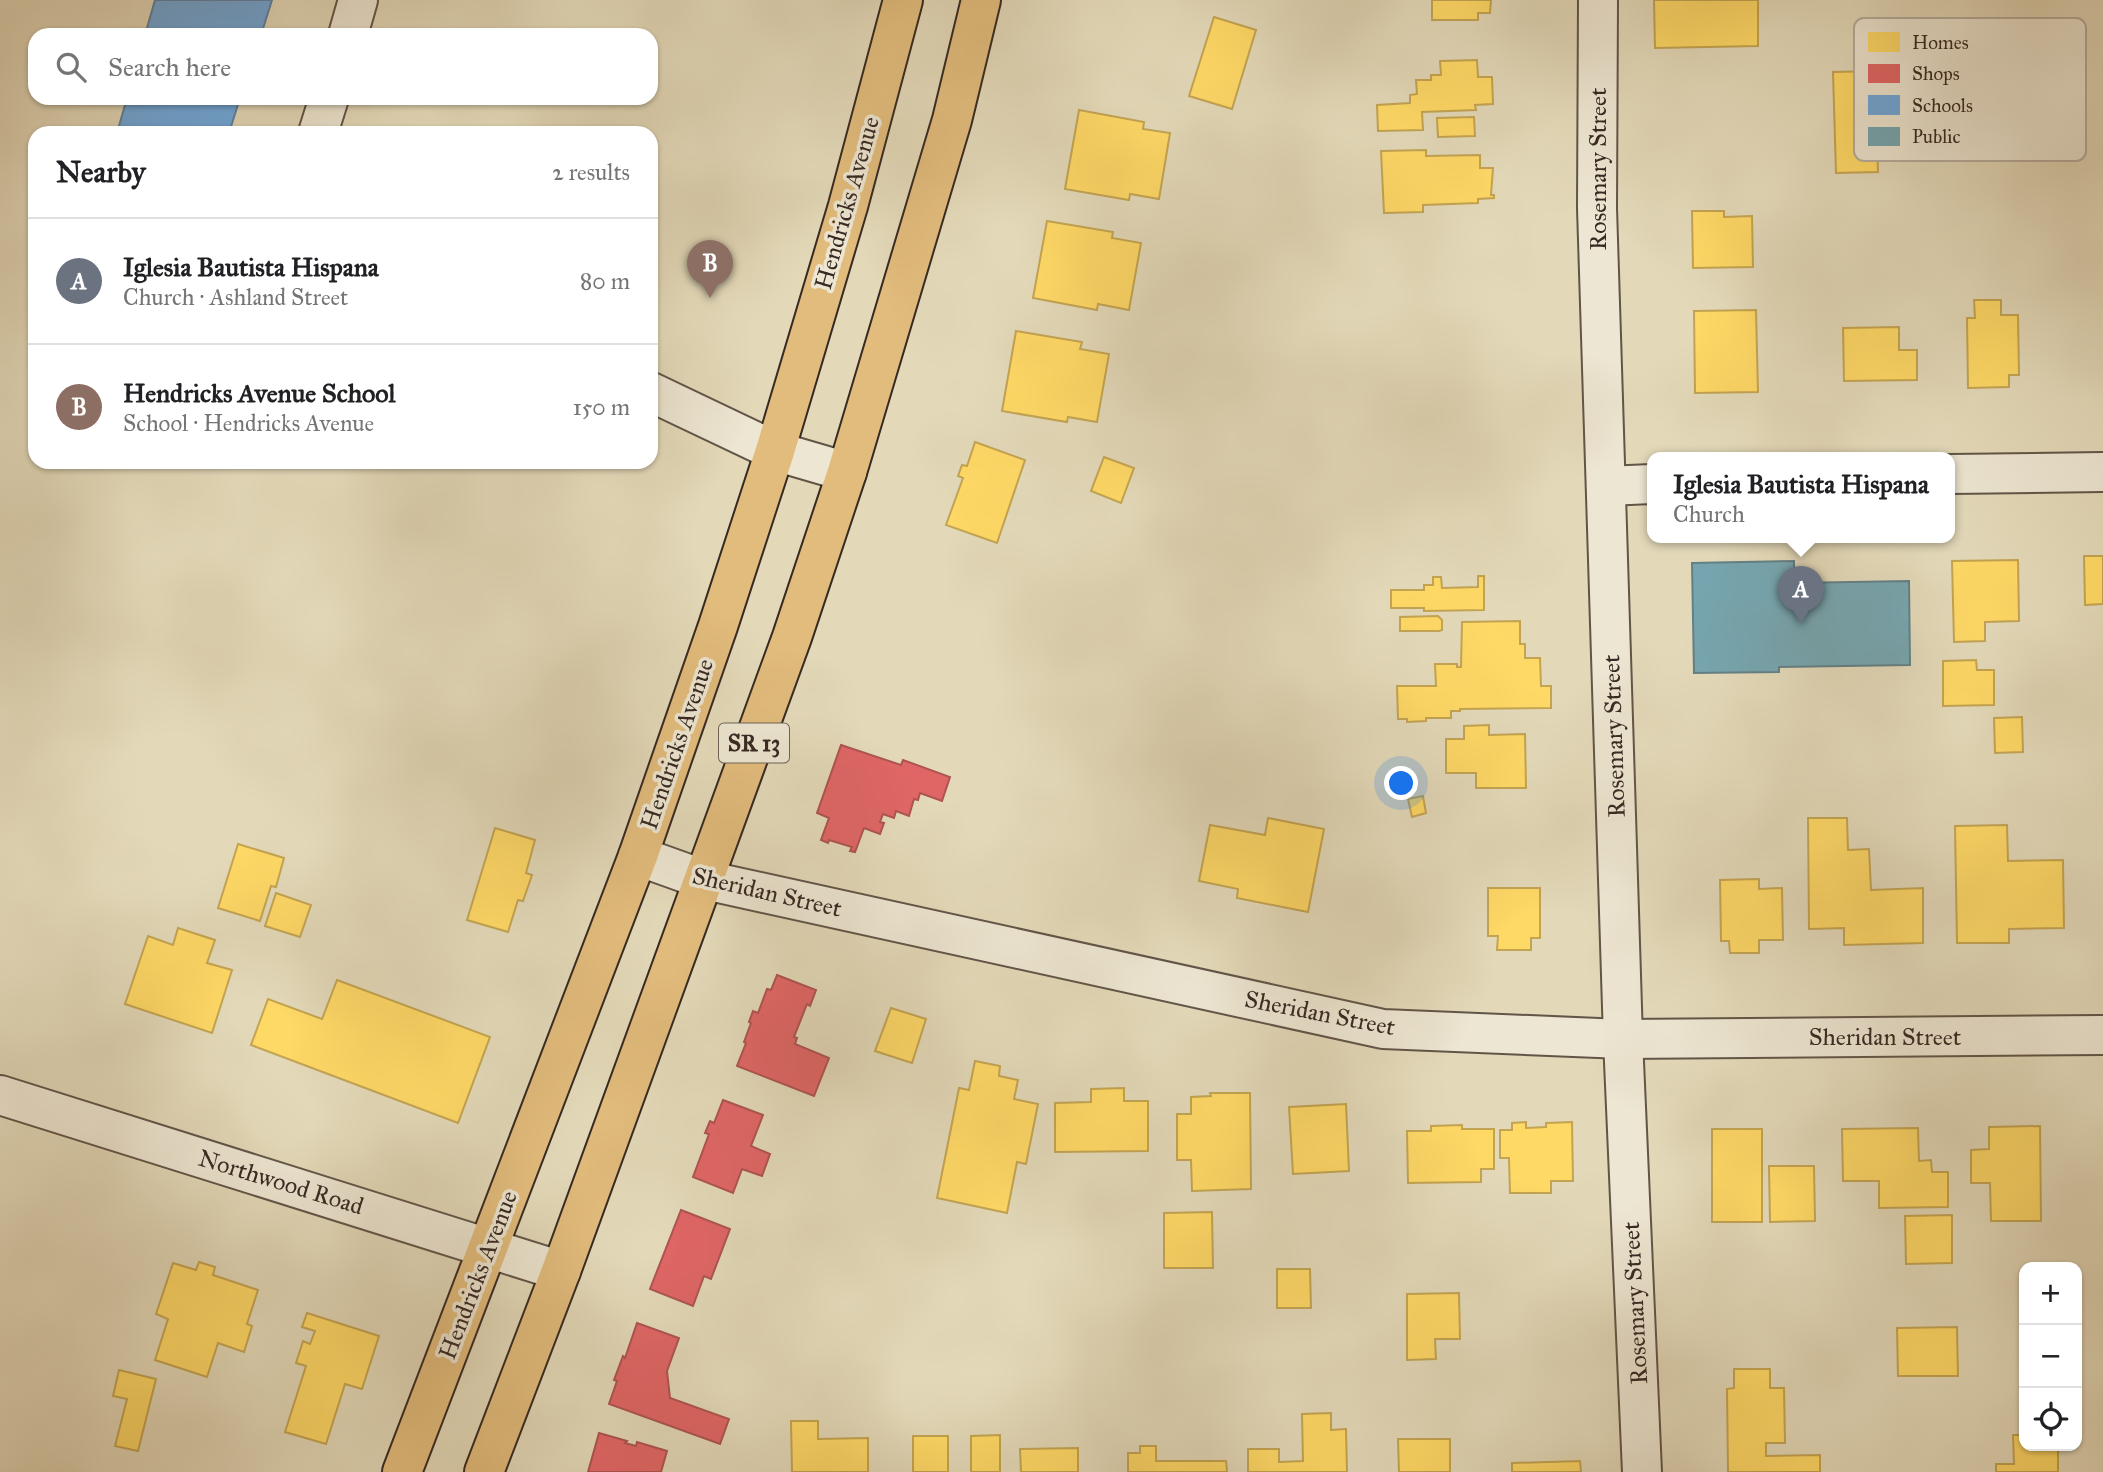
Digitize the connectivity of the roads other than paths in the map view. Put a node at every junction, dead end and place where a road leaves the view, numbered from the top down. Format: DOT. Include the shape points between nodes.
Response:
graph roads {
  1 [pos="358,0"];
  2 [pos="903,0"];
  3 [pos="981,0"];
  4 [pos="1598,0"];
  5 [pos="350,28"];
  6 [pos="327,105"];
  7 [pos="320,126"];
  8 [pos="658,395"];
  9 [pos="775,451"];
  10 [pos="847,472"];
  11 [pos="2103,472"];
  12 [pos="1955,474"];
  13 [pos="1647,484"];
  14 [pos="1606,486"];
  15 [pos="638,856"];
  16 [pos="705,880"];
  17 [pos="2103,1035"];
  18 [pos="1623,1039"];
  19 [pos="0,1095"];
  20 [pos="489,1247"];
  21 [pos="561,1271"];
  22 [pos="402,1472"];
  23 [pos="484,1472"];
  24 [pos="1642,1472"];
  1 -- 5 [label="street"];
  2 -- 9 [label="main road, Hendricks Avenue / SR 13"];
  3 -- 10 [label="main road, SR 13" via="952,120"];
  4 -- 14 [label="street, Rosemary Street" via="1597,208"];
  6 -- 7 [label="street"];
  8 -- 9 [label="street"];
  9 -- 10 [label="street"];
  9 -- 15 [label="main road, Hendricks Avenue / SR 13"];
  10 -- 16 [label="main road, SR 13"];
  11 -- 12 [label="street"];
  13 -- 14 [label="street"];
  14 -- 18 [label="street, Rosemary Street"];
  15 -- 16 [label="street, Sheridan Street"];
  15 -- 20 [label="main road, Hendricks Avenue / SR 13"];
  16 -- 18 [label="street, Sheridan Street" via="1383,1030"];
  16 -- 21 [label="main road, SR 13"];
  17 -- 18 [label="street, Sheridan Street"];
  18 -- 24 [label="street, Rosemary Street"];
  19 -- 20 [label="street, Northwood Road"];
  20 -- 21 [label="street, Northwood Road"];
  20 -- 22 [label="main road, Hendricks Avenue / SR 13"];
  21 -- 23 [label="main road, SR 13"];
}
